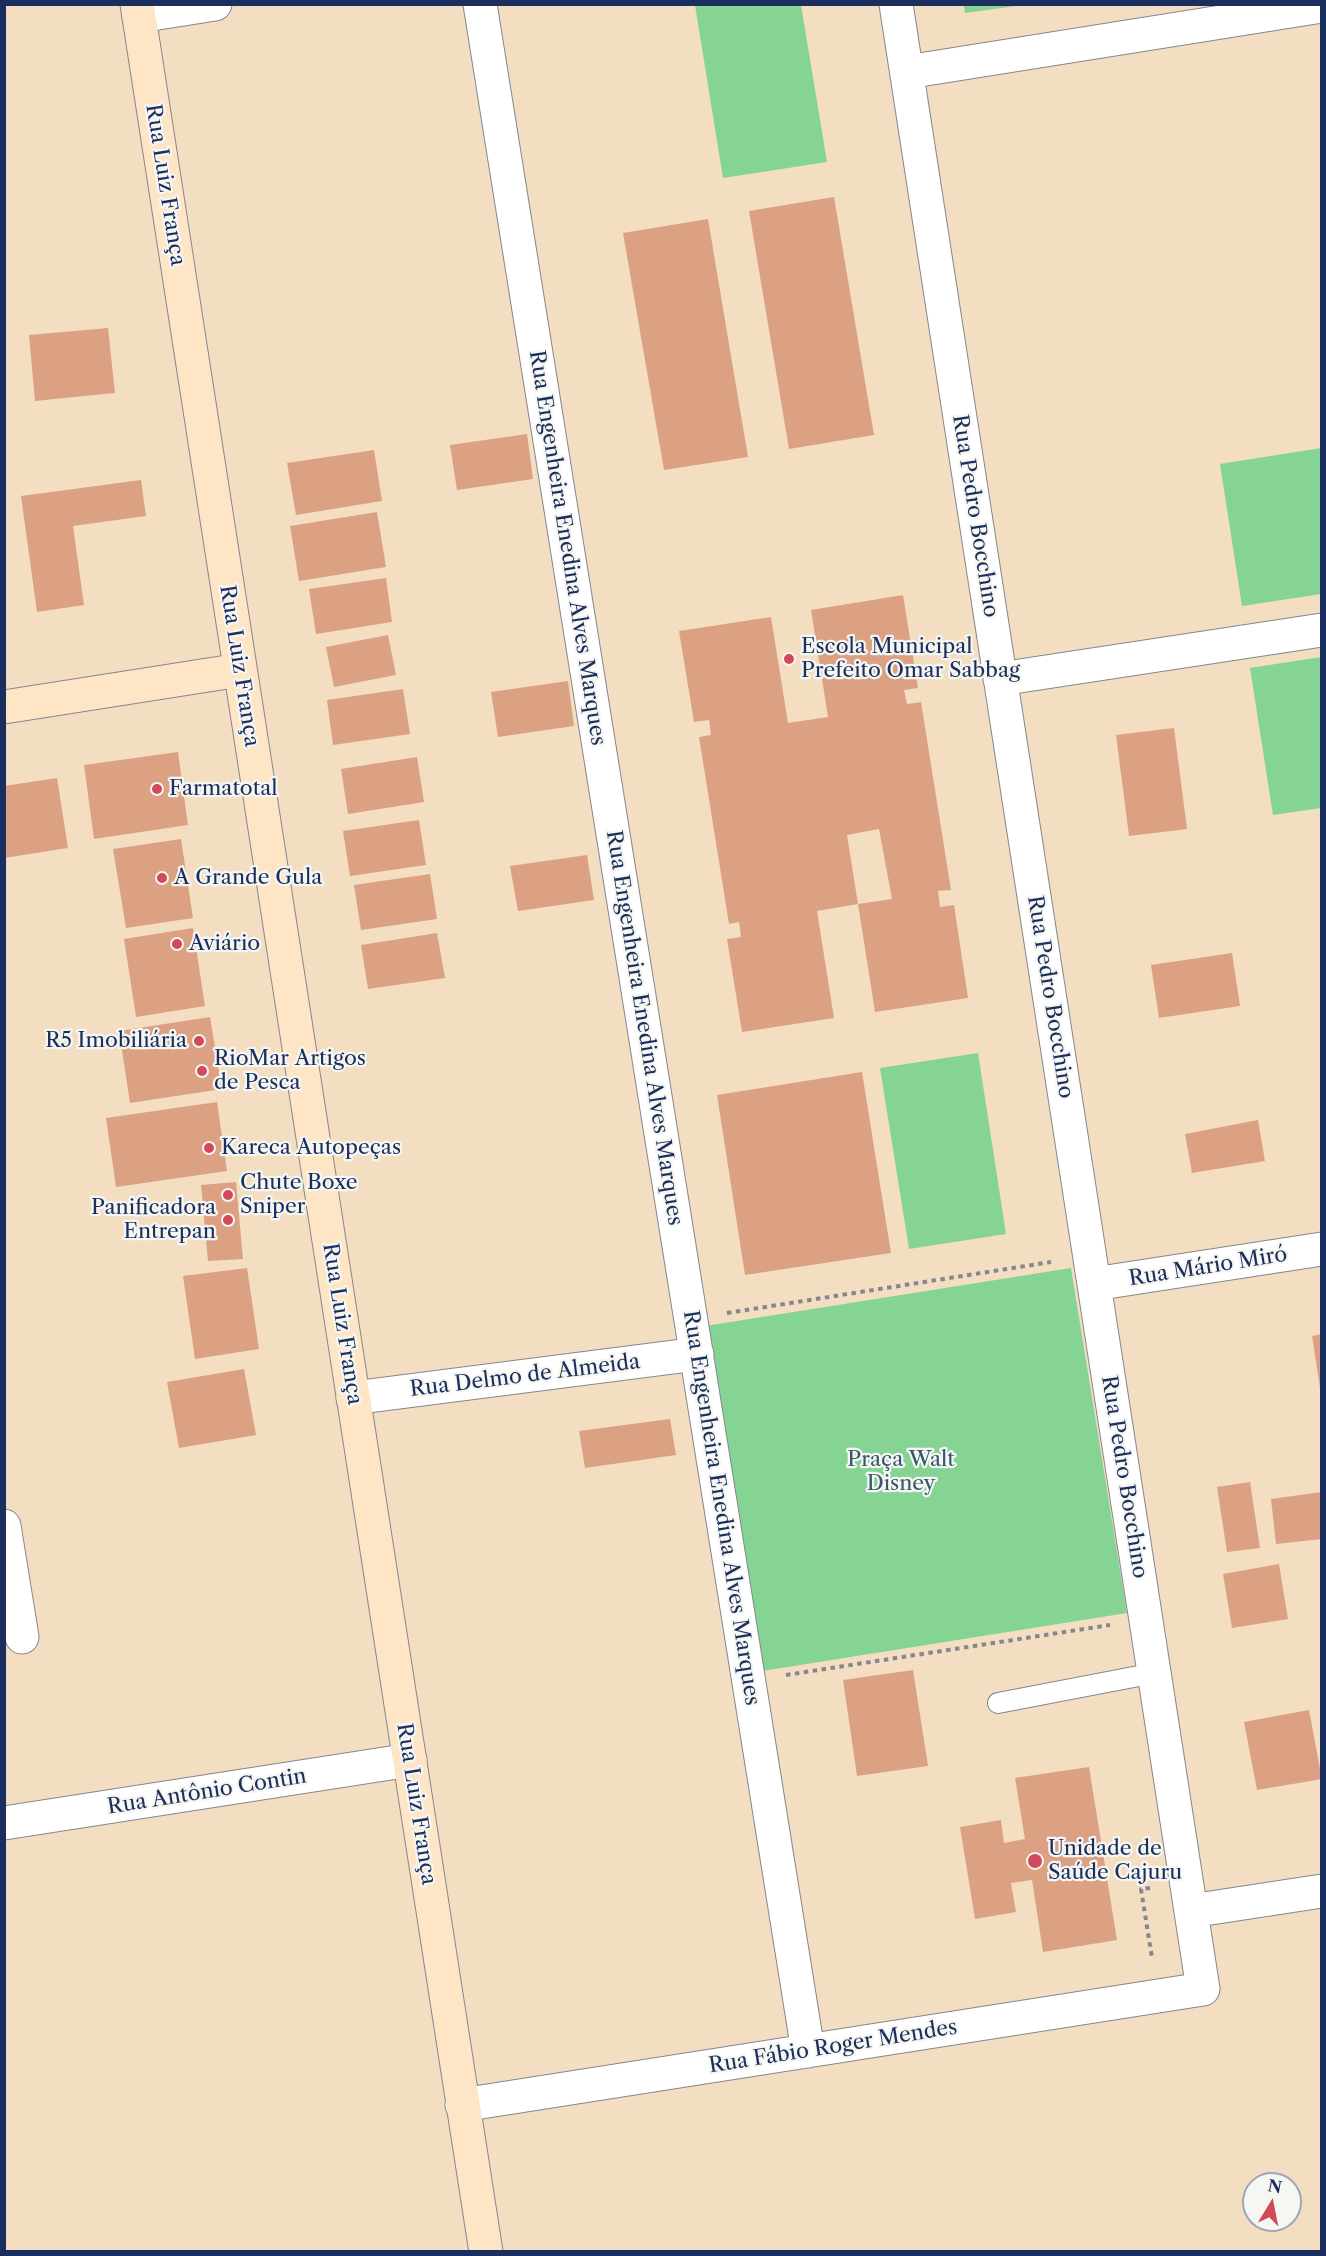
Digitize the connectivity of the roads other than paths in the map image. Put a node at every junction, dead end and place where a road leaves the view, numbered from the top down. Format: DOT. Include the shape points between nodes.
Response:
graph roads {
  1 [pos="215,4"];
  2 [pos="480,4"];
  3 [pos="896,4"];
  4 [pos="1322,6"];
  5 [pos="138,10"];
  6 [pos="1233,12"];
  7 [pos="907,72"];
  8 [pos="1322,630"];
  9 [pos="240,670"];
  10 [pos="1000,679"];
  11 [pos="4,707"];
  12 [pos="1322,1249"];
  13 [pos="1092,1270"];
  14 [pos="697,1354"];
  15 [pos="353,1398"];
  16 [pos="4,1526"];
  17 [pos="22,1638"];
  18 [pos="1154,1669"];
  19 [pos="998,1703"];
  20 [pos="410,1760"];
  21 [pos="4,1823"];
  22 [pos="1322,1891"];
  23 [pos="1191,1911"];
  24 [pos="1203,1989"];
  25 [pos="808,2051"];
  26 [pos="462,2104"];
  27 [pos="486,2252"];
  1 -- 5 [label="street"];
  2 -- 14 [label="street, Rua Engenheira Enedina Alves Marques"];
  3 -- 7 [label="street, Rua Pedro Bocchino"];
  4 -- 6 [label="street"];
  5 -- 9 [label="main road, Rua Luiz França"];
  6 -- 7 [label="street"];
  7 -- 10 [label="street, Rua Pedro Bocchino"];
  8 -- 10 [label="street"];
  9 -- 11 [label="main road"];
  9 -- 15 [label="main road, Rua Luiz França"];
  10 -- 13 [label="street, Rua Pedro Bocchino"];
  12 -- 13 [label="street, Rua Mário Miró"];
  13 -- 18 [label="street, Rua Pedro Bocchino"];
  14 -- 15 [label="street, Rua Delmo de Almeida"];
  14 -- 25 [label="street, Rua Engenheira Enedina Alves Marques"];
  15 -- 20 [label="main road, Rua Luiz França"];
  16 -- 17 [label="street"];
  18 -- 19 [label="lane" via="1144,1675"];
  18 -- 23 [label="street, Rua Pedro Bocchino"];
  20 -- 21 [label="street, Rua Antônio Contin"];
  20 -- 26 [label="main road, Rua Luiz França"];
  22 -- 23 [label="street"];
  23 -- 24 [label="street, Rua Pedro Bocchino"];
  24 -- 25 [label="street, Rua Fábio Roger Mendes"];
  25 -- 26 [label="street, Rua Fábio Roger Mendes"];
  26 -- 27 [label="main road, Rua Luiz França"];
}
